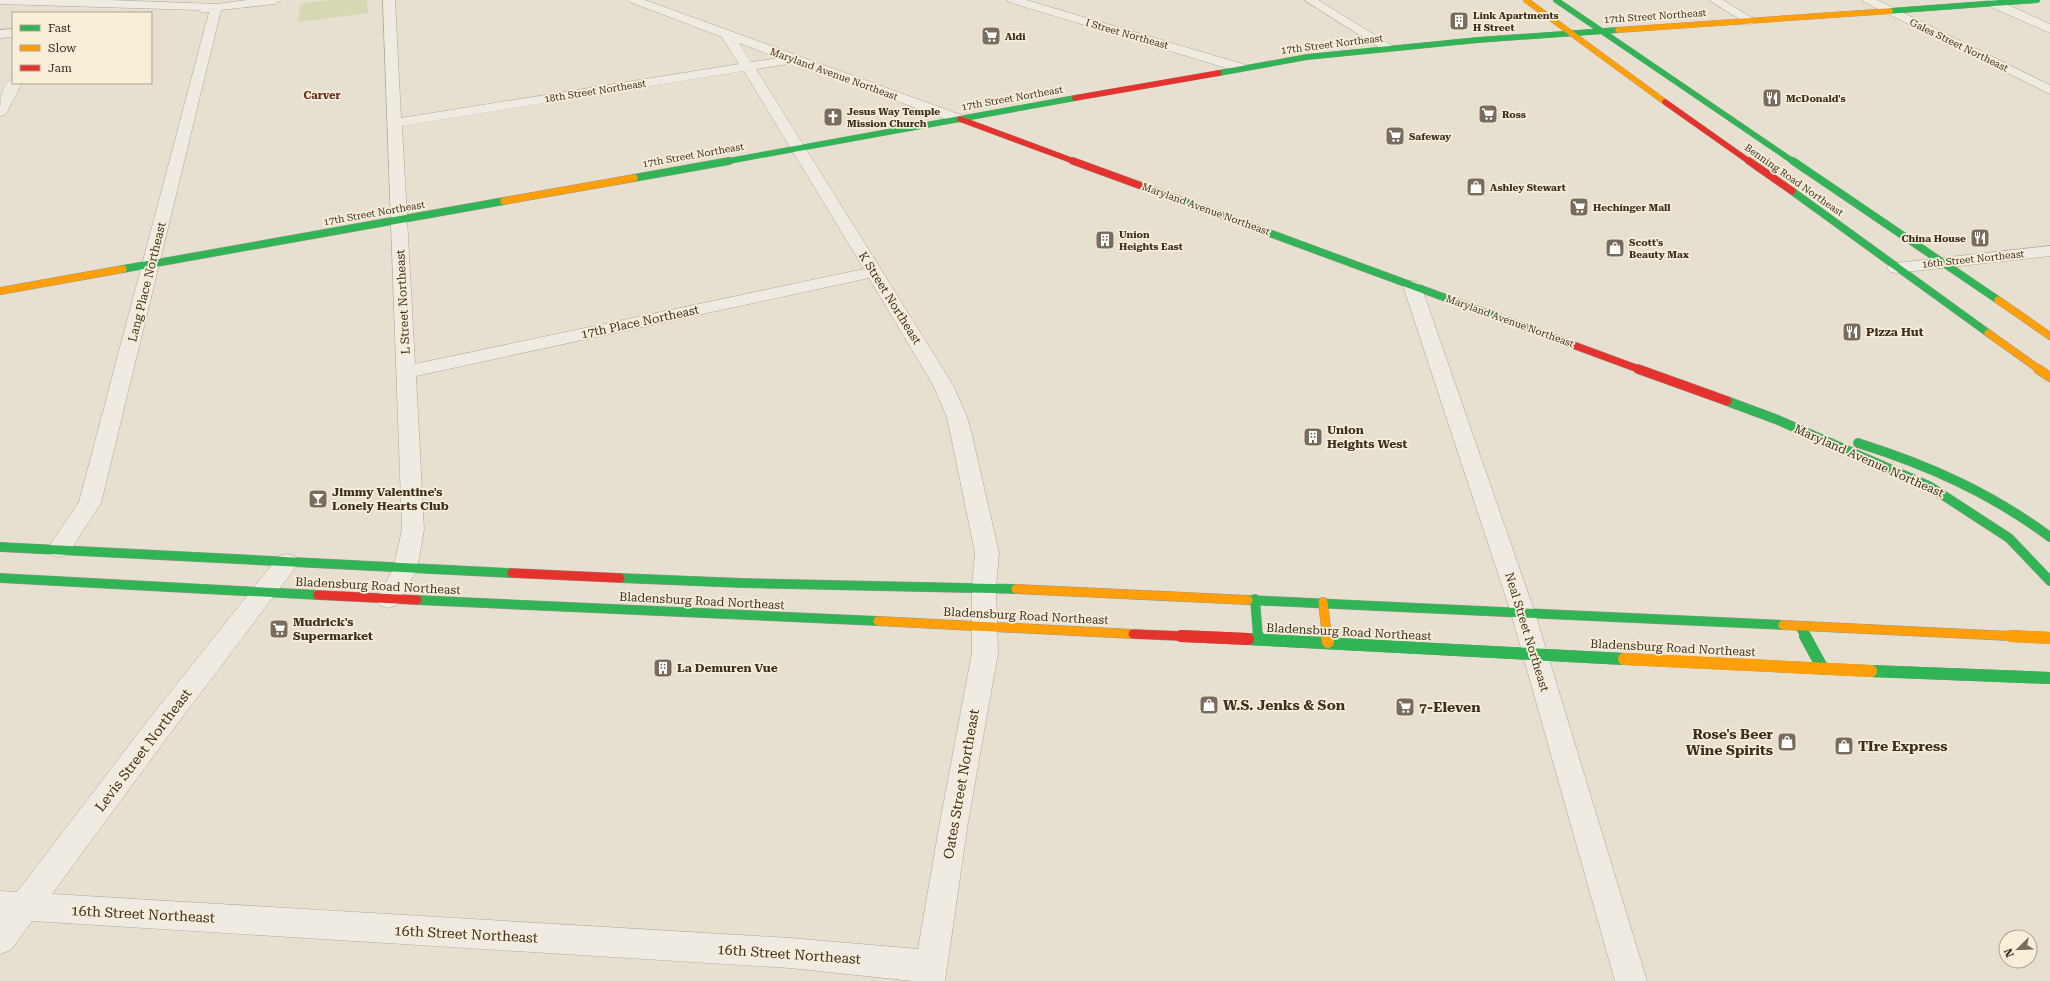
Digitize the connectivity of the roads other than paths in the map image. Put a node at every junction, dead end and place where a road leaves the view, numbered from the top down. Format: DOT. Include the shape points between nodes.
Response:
graph roads {
  1 [pos="0,0"];
  2 [pos="275,0"];
  3 [pos="389,0"];
  4 [pos="634,0"];
  5 [pos="1013,0"];
  6 [pos="1310,0"];
  7 [pos="1526,0"];
  8 [pos="1556,0"];
  9 [pos="1715,0"];
  10 [pos="1868,0"];
  11 [pos="2037,0"];
  12 [pos="1993,3"];
  13 [pos="216,7"];
  14 [pos="1890,11"];
  15 [pos="152,16"];
  16 [pos="1750,21"];
  17 [pos="2050,29"];
  18 [pos="1603,31"];
  19 [pos="12,33"];
  20 [pos="0,34"];
  21 [pos="727,34"];
  22 [pos="1570,34"];
  23 [pos="1390,48"];
  24 [pos="795,59"];
  25 [pos="747,67"];
  26 [pos="1242,68"];
  27 [pos="14,84"];
  28 [pos="2050,90"];
  29 [pos="0,112"];
  30 [pos="959,119"];
  31 [pos="395,123"];
  32 [pos="798,148"];
  33 [pos="399,219"];
  34 [pos="2050,251"];
  35 [pos="1943,263"];
  36 [pos="150,264"];
  37 [pos="1896,268"];
  38 [pos="874,272"];
  39 [pos="1412,286"];
  40 [pos="0,291"];
  41 [pos="2050,336"];
  42 [pos="406,372"];
  43 [pos="2050,378"];
  44 [pos="1778,420"];
  45 [pos="2050,537"];
  46 [pos="0,547"];
  47 [pos="59,550"];
  48 [pos="287,562"];
  49 [pos="405,569"];
  50 [pos="0,578"];
  51 [pos="2050,581"];
  52 [pos="984,587"];
  53 [pos="263,593"];
  54 [pos="388,599"];
  55 [pos="1255,599"];
  56 [pos="1323,602"];
  57 [pos="1523,613"];
  58 [pos="984,626"];
  59 [pos="1800,626"];
  60 [pos="2050,638"];
  61 [pos="1258,640"];
  62 [pos="1328,642"];
  63 [pos="1533,653"];
  64 [pos="1823,669"];
  65 [pos="2050,678"];
  66 [pos="12,906"];
  67 [pos="0,939"];
  68 [pos="931,973"];
  69 [pos="1631,981"];
  1 -- 13 [label="street"];
  2 -- 13 [label="street"];
  3 -- 31 [label="street, L Street Northeast"];
  4 -- 21 [label="street, Maryland Avenue Northeast"];
  5 -- 26 [label="street, I Street Northeast"];
  6 -- 23 [label="street"];
  7 -- 22 [label="main road, Benning Road Northeast"];
  8 -- 18 [label="main road, Benning Road Northeast"];
  9 -- 16 [label="street"];
  10 -- 14 [label="street, Gales Street Northeast"];
  11 -- 12 [label="main road, 17th Street Northeast"];
  12 -- 14 [label="main road, 17th Street Northeast"];
  12 -- 17 [label="street"];
  13 -- 15 [label="street"];
  13 -- 36 [label="street, Lang Place Northeast"];
  14 -- 16 [label="main road, 17th Street Northeast"];
  14 -- 28 [label="street, Gales Street Northeast"];
  16 -- 18 [label="main road, 17th Street Northeast"];
  18 -- 22 [label="main road, 17th Street Northeast"];
  18 -- 35 [label="main road, Benning Road Northeast"];
  19 -- 20 [label="street"];
  21 -- 24 [label="street, Maryland Avenue Northeast"];
  21 -- 25 [label="street, K Street Northeast"];
  22 -- 23 [label="main road, 17th Street Northeast"];
  22 -- 37 [label="main road, Benning Road Northeast" via="1802,198"];
  23 -- 26 [label="main road, 17th Street Northeast" via="1307,56"];
  24 -- 25 [label="street, 18th Street Northeast"];
  24 -- 30 [label="street, Maryland Avenue Northeast"];
  25 -- 31 [label="street, 18th Street Northeast"];
  25 -- 32 [label="street, K Street Northeast"];
  26 -- 30 [label="main road, 17th Street Northeast"];
  27 -- 29 [label="street"];
  30 -- 32 [label="main road, 17th Street Northeast"];
  30 -- 39 [label="main road, Maryland Avenue Northeast"];
  31 -- 33 [label="street, L Street Northeast"];
  32 -- 33 [label="main road, 17th Street Northeast"];
  32 -- 38 [label="street, K Street Northeast"];
  33 -- 36 [label="main road, 17th Street Northeast"];
  33 -- 42 [label="street, L Street Northeast"];
  34 -- 35 [label="street, 16th Street Northeast"];
  35 -- 37 [label="street, 16th Street Northeast"];
  35 -- 41 [label="main road, Benning Road Northeast"];
  36 -- 40 [label="main road, 17th Street Northeast"];
  36 -- 47 [label="street, Lang Place Northeast" via="90,503"];
  37 -- 43 [label="main road, Benning Road Northeast"];
  38 -- 42 [label="street, 17th Place Northeast"];
  38 -- 52 [label="street, K Street Northeast" via="934,370 957,417 987,553"];
  39 -- 44 [label="main road, Maryland Avenue Northeast"];
  39 -- 57 [label="street, Neal Street Northeast"];
  42 -- 49 [label="street, L Street Northeast" via="413,530"];
  44 -- 45 [label="main road, Maryland Avenue Northeast" via="1893,453 1968,483 2026,517"];
  44 -- 51 [label="main road, Maryland Avenue Northeast" via="1929,486 2009,538"];
  46 -- 47 [label="main road, Bladensburg Road Northeast"];
  47 -- 48 [label="main road, Bladensburg Road Northeast"];
  48 -- 49 [label="main road, Bladensburg Road Northeast"];
  48 -- 53 [label="street, Levis Street Northeast"];
  49 -- 52 [label="main road, Bladensburg Road Northeast" via="742,583"];
  49 -- 54 [label="street, L Street Northeast"];
  50 -- 53 [label="main road, Bladensburg Road Northeast"];
  52 -- 55 [label="main road, Bladensburg Road Northeast"];
  52 -- 58 [label="street, Oates Street Northeast"];
  53 -- 54 [label="main road, Bladensburg Road Northeast"];
  53 -- 66 [label="street, Levis Street Northeast"];
  54 -- 58 [label="main road, Bladensburg Road Northeast"];
  55 -- 56 [label="main road, Bladensburg Road Northeast"];
  55 -- 61 [label="main road"];
  56 -- 57 [label="main road, Bladensburg Road Northeast"];
  56 -- 62 [label="main road"];
  57 -- 59 [label="main road, Bladensburg Road Northeast"];
  57 -- 63 [label="street, Neal Street Northeast"];
  58 -- 61 [label="main road, Bladensburg Road Northeast"];
  58 -- 68 [label="street, Oates Street Northeast" via="985,653 954,822"];
  59 -- 60 [label="main road, Bladensburg Road Northeast"];
  59 -- 64 [label="main road"];
  61 -- 62 [label="main road, Bladensburg Road Northeast"];
  62 -- 63 [label="main road, Bladensburg Road Northeast"];
  63 -- 64 [label="main road, Bladensburg Road Northeast"];
  63 -- 69 [label="street, Neal Street Northeast" via="1556,722"];
  64 -- 65 [label="main road, Bladensburg Road Northeast"];
  66 -- 67 [label="street, Levis Street Northeast"];
  66 -- 68 [label="street, 16th Street Northeast" via="790,953"];
}
